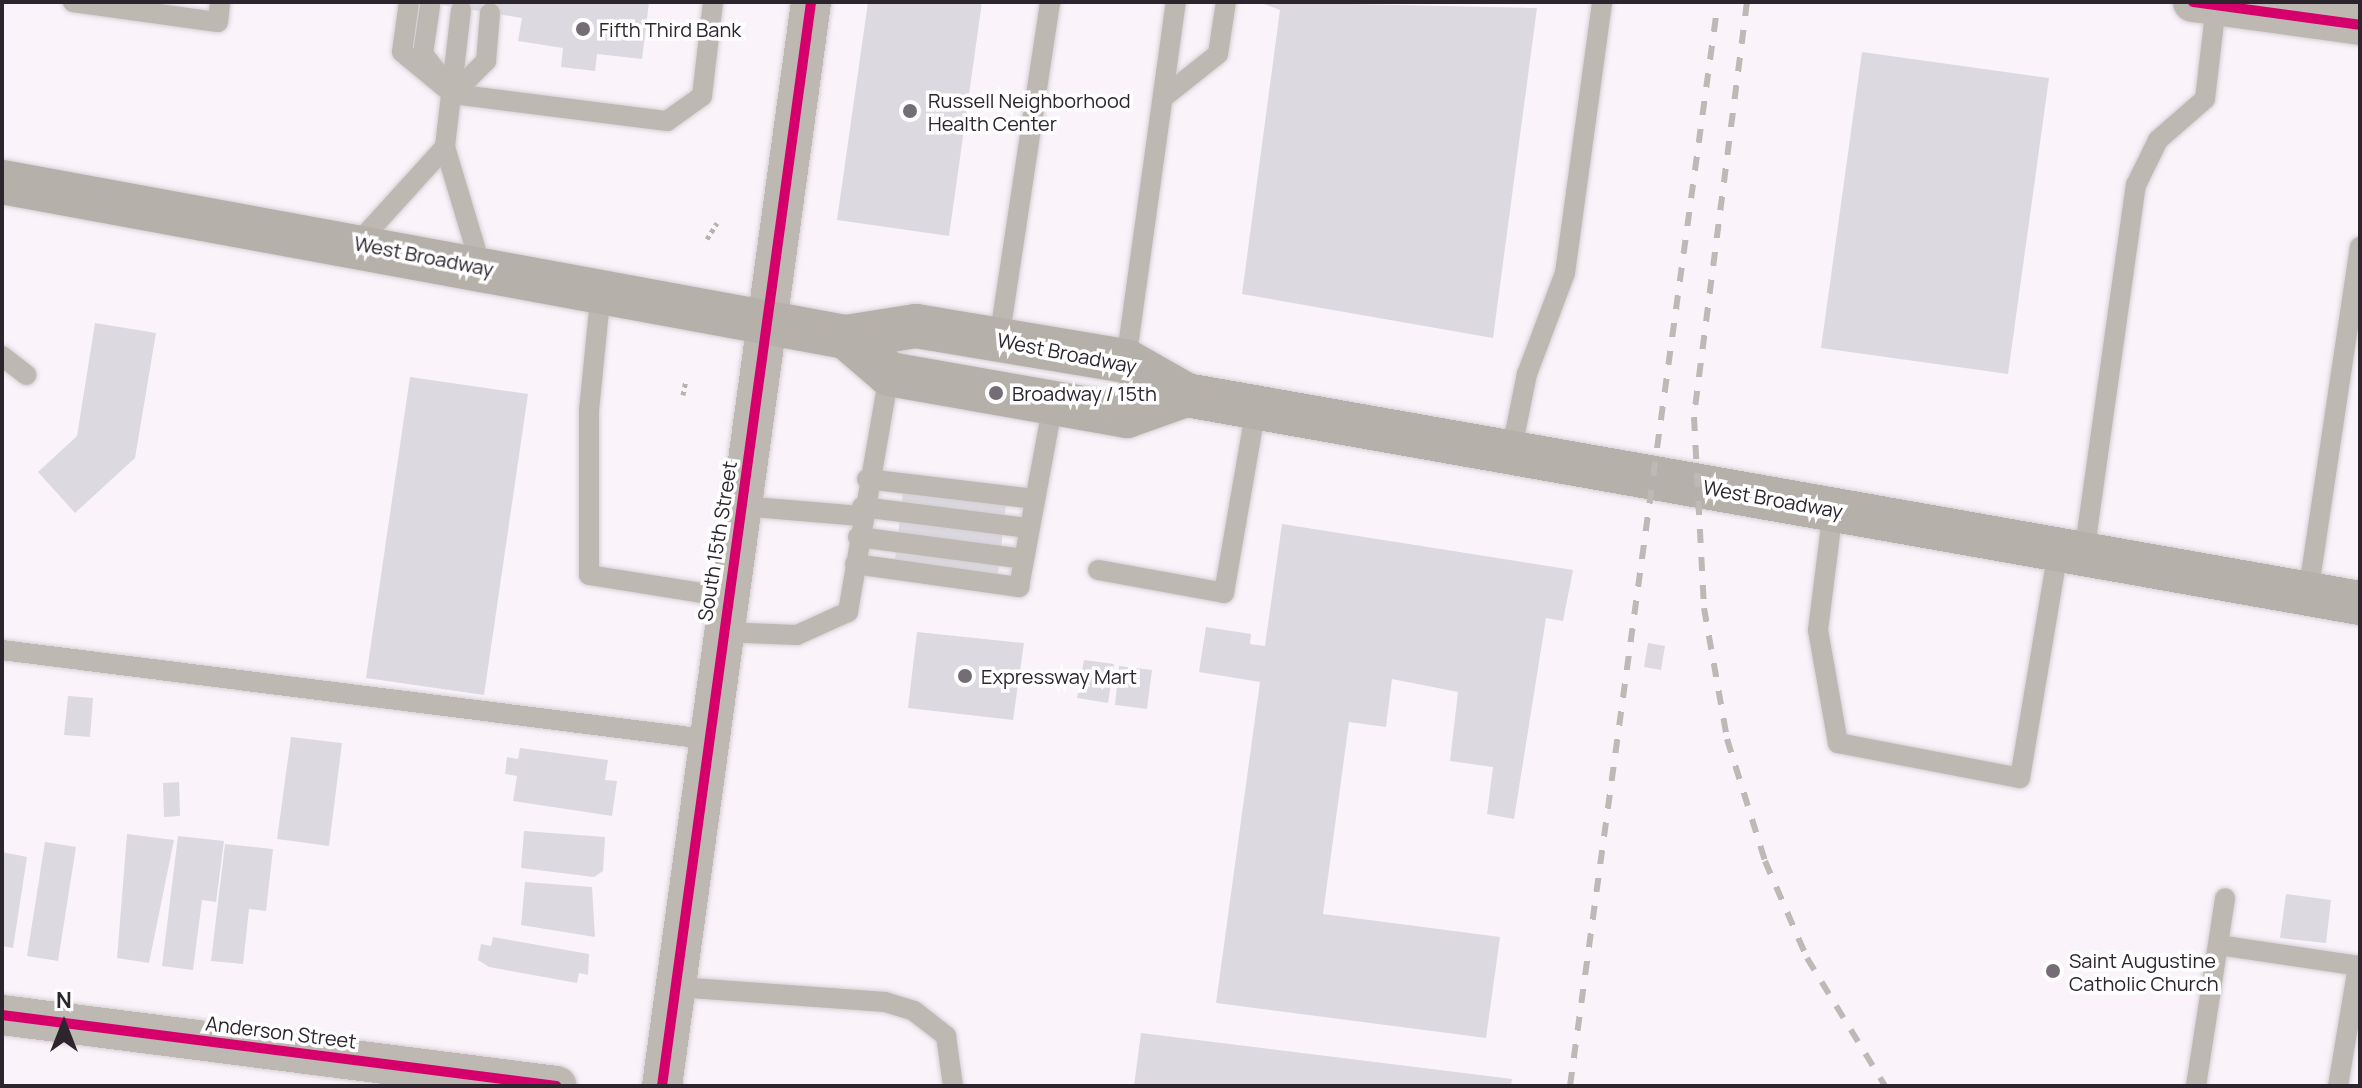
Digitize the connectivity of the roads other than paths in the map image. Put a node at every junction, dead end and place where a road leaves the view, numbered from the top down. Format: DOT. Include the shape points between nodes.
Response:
graph roads {
  1 [pos="73,2"];
  2 [pos="220,2"];
  3 [pos="409,2"];
  4 [pos="713,2"];
  5 [pos="811,2"];
  6 [pos="1050,2"];
  7 [pos="1176,2"];
  8 [pos="1226,2"];
  9 [pos="1602,2"];
  10 [pos="2205,4"];
  11 [pos="430,6"];
  12 [pos="461,10"];
  13 [pos="490,13"];
  14 [pos="2360,25"];
  15 [pos="453,94"];
  16 [pos="1164,97"];
  17 [pos="445,147"];
  18 [pos="2,182"];
  19 [pos="358,243"];
  20 [pos="2360,247"];
  21 [pos="481,267"];
  22 [pos="601,290"];
  23 [pos="770,325"];
  24 [pos="846,337"];
  25 [pos="999,340"];
  26 [pos="2,356"];
  27 [pos="1126,361"];
  28 [pos="889,374"];
  29 [pos="26,375"];
  30 [pos="1186,395"];
  31 [pos="1053,403"];
  32 [pos="1256,407"];
  33 [pos="1511,453"];
  34 [pos="867,479"];
  35 [pos="1034,499"];
  36 [pos="741,506"];
  37 [pos="1833,510"];
  38 [pos="862,512"];
  39 [pos="1029,528"];
  40 [pos="858,537"];
  41 [pos="2071,552"];
  42 [pos="1024,559"];
  43 [pos="855,564"];
  44 [pos="1098,570"];
  45 [pos="2308,594"];
  46 [pos="2360,603"];
  47 [pos="723,614"];
  48 [pos="2,650"];
  49 [pos="706,739"];
  50 [pos="2225,898"];
  51 [pos="2219,945"];
  52 [pos="2359,966"];
  53 [pos="677,987"];
  54 [pos="2,1015"];
  55 [pos="556,1086"];
  56 [pos="662,1086"];
  57 [pos="953,1086"];
  58 [pos="2196,1086"];
  59 [pos="2338,1086"];
  1 -- 2 [label="lane" via="218,22"];
  3 -- 15 [label="lane" via="402,52"];
  4 -- 15 [label="lane" via="702,96 667,121"];
  5 -- 23 [label="street, South 15th Street"];
  6 -- 25 [label="lane"];
  7 -- 16 [label="lane"];
  8 -- 16 [label="lane" via="1218,54"];
  9 -- 33 [label="lane" via="1565,273 1527,374"];
  10 -- 14 [label="street"];
  10 -- 41 [label="lane" via="2205,99 2158,140 2136,185"];
  11 -- 15 [label="lane" via="423,54"];
  12 -- 15 [label="lane" via="448,82"];
  13 -- 15 [label="lane" via="486,61"];
  15 -- 17 [label="lane"];
  16 -- 27 [label="lane"];
  17 -- 19 [label="lane"];
  17 -- 21 [label="lane"];
  18 -- 19 [label="main road, West Broadway"];
  19 -- 21 [label="main road, West Broadway"];
  20 -- 45 [label="lane"];
  21 -- 22 [label="main road, West Broadway"];
  22 -- 23 [label="main road, West Broadway"];
  22 -- 47 [label="lane" via="589,410 589,575"];
  23 -- 24 [label="main road, West Broadway"];
  23 -- 36 [label="street, South 15th Street"];
  24 -- 25 [label="main road, West Broadway" via="916,326"];
  24 -- 28 [label="main road"];
  25 -- 27 [label="main road, West Broadway"];
  26 -- 29 [label="lane"];
  27 -- 30 [label="main road, West Broadway"];
  28 -- 31 [label="main road, West Broadway"];
  28 -- 34 [label="lane"];
  30 -- 31 [label="main road, West Broadway" via="1127,416"];
  30 -- 32 [label="main road, West Broadway"];
  31 -- 35 [label="lane"];
  32 -- 33 [label="main road, West Broadway"];
  32 -- 44 [label="lane" via="1224,593"];
  33 -- 37 [label="main road, West Broadway"];
  34 -- 35 [label="lane"];
  34 -- 38 [label="lane"];
  35 -- 39 [label="lane"];
  36 -- 38 [label="lane"];
  36 -- 47 [label="street, South 15th Street"];
  37 -- 41 [label="main road, West Broadway"];
  37 -- 41 [label="lane" via="1818,630 1838,743 2020,778"];
  38 -- 39 [label="lane"];
  38 -- 40 [label="lane"];
  39 -- 42 [label="lane"];
  40 -- 42 [label="lane"];
  40 -- 43 [label="lane"];
  41 -- 45 [label="main road, West Broadway"];
  42 -- 43 [label="lane" via="1019,587"];
  43 -- 47 [label="lane" via="848,612 797,635"];
  45 -- 46 [label="main road, West Broadway"];
  47 -- 49 [label="street, South 15th Street"];
  48 -- 49 [label="lane"];
  49 -- 53 [label="street, South 15th Street"];
  50 -- 51 [label="lane"];
  51 -- 52 [label="lane"];
  51 -- 58 [label="lane"];
  52 -- 59 [label="lane"];
  53 -- 56 [label="street, South 15th Street"];
  53 -- 57 [label="lane" via="885,1002 914,1011 946,1036"];
  54 -- 55 [label="street, Anderson Street"];
}
